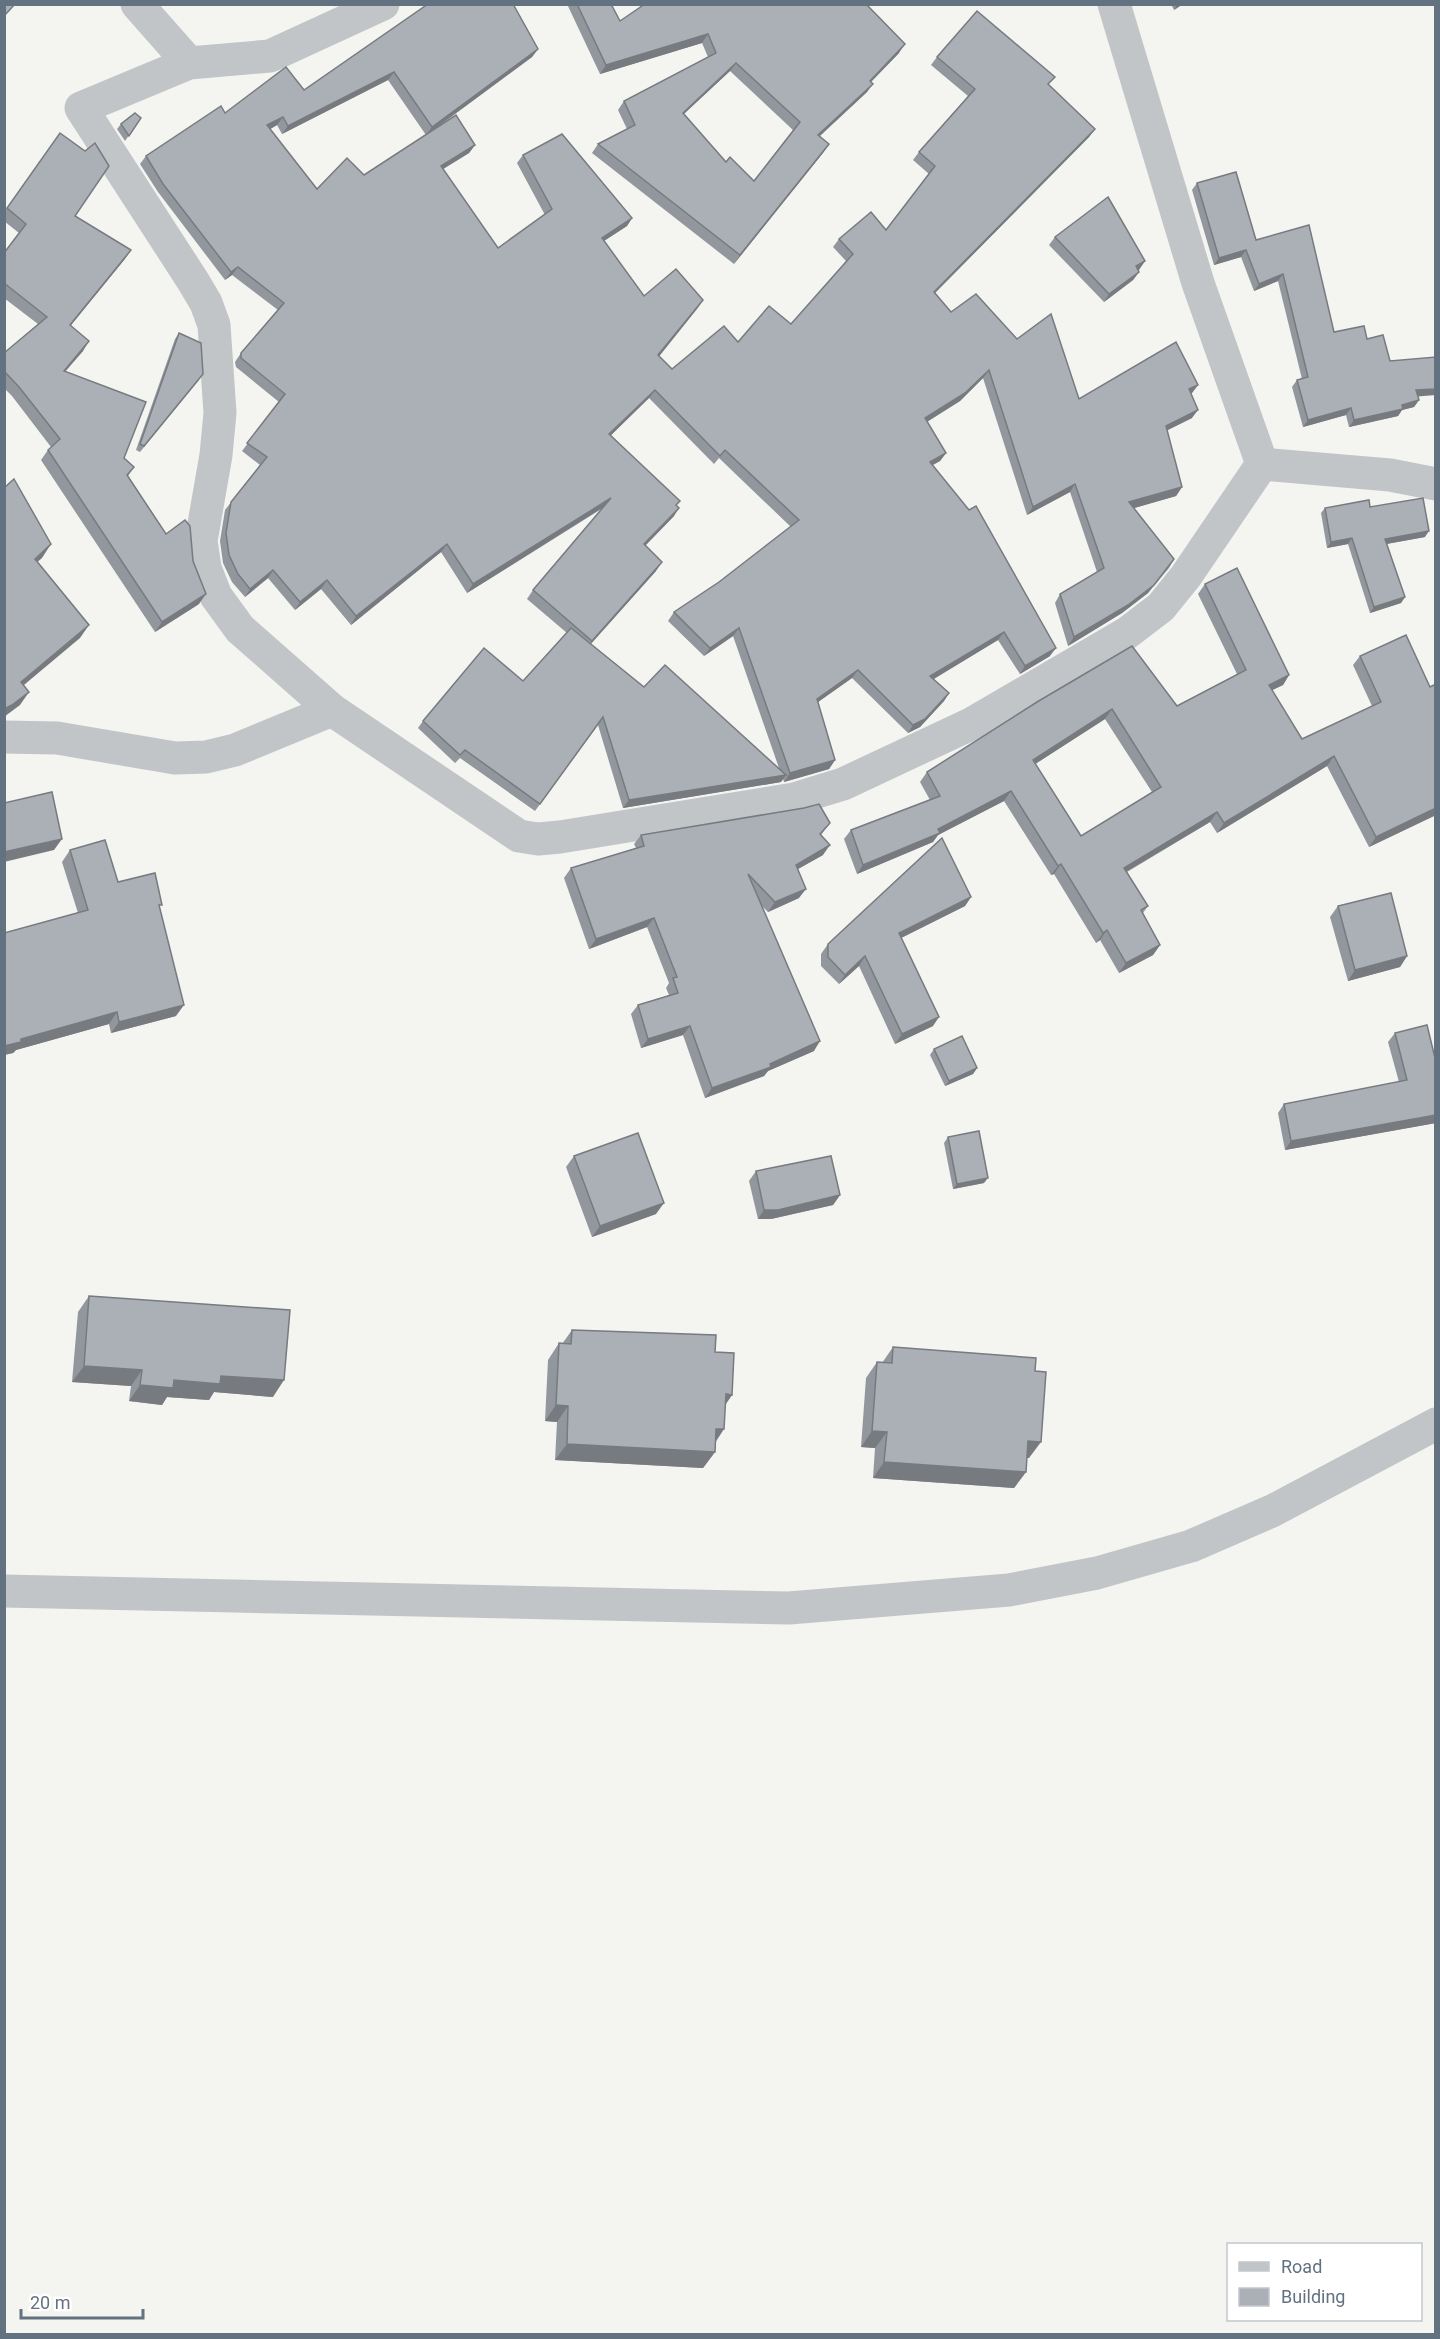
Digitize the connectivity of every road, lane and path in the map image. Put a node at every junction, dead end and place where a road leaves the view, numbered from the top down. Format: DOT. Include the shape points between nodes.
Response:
graph roads {
  1 [pos="137,4"];
  2 [pos="383,4"];
  3 [pos="1114,4"];
  4 [pos="189,63"];
  5 [pos="1262,464"];
  6 [pos="1436,484"];
  7 [pos="332,710"];
  8 [pos="4,737"];
  9 [pos="1436,1424"];
  10 [pos="4,1592"];
  1 -- 4 [label="street"];
  2 -- 4 [label="street" via="270,56"];
  3 -- 5 [label="street" via="1198,283"];
  4 -- 7 [label="street" via="81,108 193,281 214,325 220,413 201,541 216,596 240,629"];
  5 -- 6 [label="street" via="1390,475"];
  5 -- 7 [label="street" via="1186,576 1161,607 1127,633 971,724 843,784 794,799 538,839 519,836"];
  7 -- 8 [label="street" via="236,750 206,757 175,758 57,738"];
  9 -- 10 [label="street" via="1272,1511 1191,1546 1097,1573 1009,1590 789,1608"];
}
